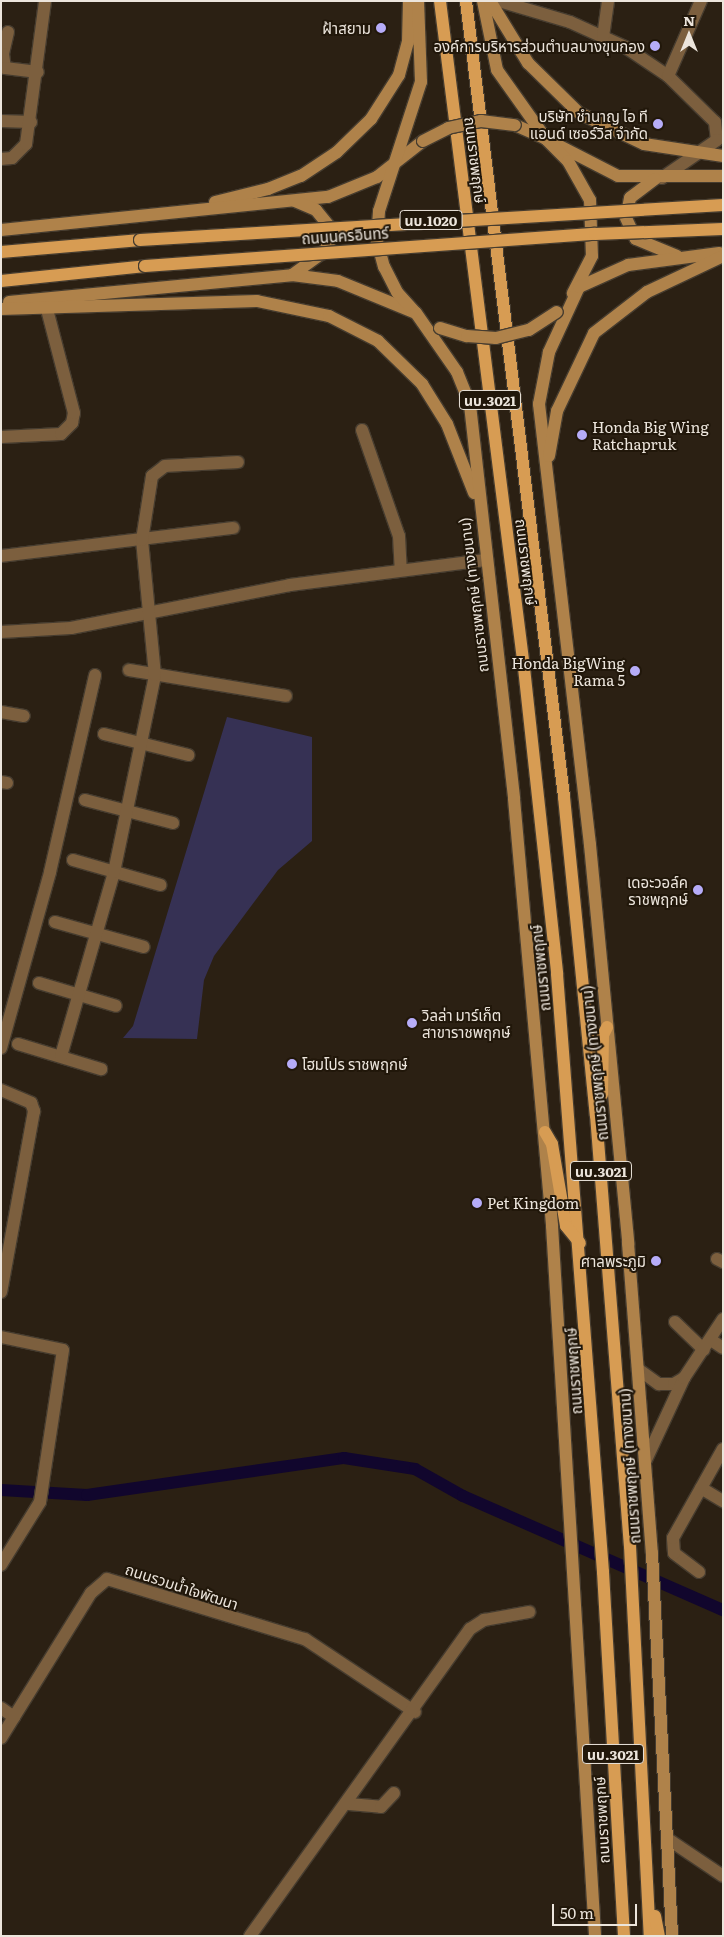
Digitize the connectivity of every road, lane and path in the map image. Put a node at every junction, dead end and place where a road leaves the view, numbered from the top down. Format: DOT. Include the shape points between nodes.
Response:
graph roads {
  1 [pos="44,1"];
  2 [pos="409,1"];
  3 [pos="418,1"];
  4 [pos="440,1"];
  5 [pos="466,1"];
  6 [pos="483,1"];
  7 [pos="490,1"];
  8 [pos="499,1"];
  9 [pos="608,1"];
  10 [pos="701,1"];
  11 [pos="8,32"];
  12 [pos="603,37"];
  13 [pos="38,72"];
  14 [pos="668,76"];
  15 [pos="1,122"];
  16 [pos="31,122"];
  17 [pos="546,139"];
  18 [pos="700,155"];
  19 [pos="723,156"];
  20 [pos="1,159"];
  21 [pos="397,160"];
  22 [pos="723,176"];
  23 [pos="659,178"];
  24 [pos="292,200"];
  25 [pos="723,205"];
  26 [pos="181,211"];
  27 [pos="723,229"];
  28 [pos="1,230"];
  29 [pos="1,252"];
  30 [pos="723,254"];
  31 [pos="677,256"];
  32 [pos="292,276"];
  33 [pos="1,281"];
  34 [pos="579,287"];
  35 [pos="1,303"];
  36 [pos="1,309"];
  37 [pos="47,309"];
  38 [pos="416,313"];
  39 [pos="362,430"];
  40 [pos="1,437"];
  41 [pos="238,462"];
  42 [pos="548,466"];
  43 [pos="479,505"];
  44 [pos="233,528"];
  45 [pos="142,540"];
  46 [pos="1,556"];
  47 [pos="484,560"];
  48 [pos="401,570"];
  49 [pos="151,614"];
  50 [pos="1,632"];
  51 [pos="129,670"];
  52 [pos="95,675"];
  53 [pos="154,675"];
  54 [pos="286,696"];
  55 [pos="1,712"];
  56 [pos="24,716"];
  57 [pos="104,734"];
  58 [pos="139,745"];
  59 [pos="188,755"];
  60 [pos="85,800"];
  61 [pos="127,811"];
  62 [pos="173,823"];
  63 [pos="73,860"];
  64 [pos="114,872"];
  65 [pos="160,885"];
  66 [pos="55,922"];
  67 [pos="98,933"];
  68 [pos="144,947"];
  69 [pos="39,983"];
  70 [pos="79,993"];
  71 [pos="116,1006"];
  72 [pos="607,1027"];
  73 [pos="18,1044"];
  74 [pos="1,1048"];
  75 [pos="61,1056"];
  76 [pos="101,1069"];
  77 [pos="1,1090"];
  78 [pos="596,1115"];
  79 [pos="545,1132"];
  80 [pos="580,1243"];
  81 [pos="1,1292"];
  82 [pos="723,1319"];
  83 [pos="675,1322"];
  84 [pos="1,1337"];
  85 [pos="707,1345"];
  86 [pos="723,1348"];
  87 [pos="638,1369"];
  88 [pos="684,1378"];
  89 [pos="723,1449"];
  90 [pos="645,1462"];
  91 [pos="701,1488"];
  92 [pos="723,1501"];
  93 [pos="1,1565"];
  94 [pos="699,1572"];
  95 [pos="529,1612"];
  96 [pos="1,1708"];
  97 [pos="415,1712"];
  98 [pos="14,1717"];
  99 [pos="1,1738"];
  100 [pos="394,1793"];
  101 [pos="349,1804"];
  102 [pos="668,1839"];
  103 [pos="723,1876"];
  104 [pos="648,1890"];
  105 [pos="250,1936"];
  106 [pos="595,1936"];
  107 [pos="624,1936"];
  108 [pos="650,1936"];
  109 [pos="659,1936"];
  110 [pos="672,1936"];
  1 -- 13 [label="street"];
  2 -- 26 [label="main road" via="408,42 399,75 371,119 349,141 301,176 268,189"];
  3 -- 21 [label="main road" via="421,82"];
  4 -- 80 [label="main road, ถนนราชพฤกษ์ / นบ.3021" via="524,668 557,974"];
  5 -- 78 [label="main road, ถนนราชพฤกษ์ / นบ.3021" via="564,797"];
  6 -- 17 [label="main road" via="498,70"];
  7 -- 18 [label="main road" via="528,64 580,113 644,144"];
  8 -- 12 [label="street"];
  9 -- 12 [label="street"];
  10 -- 14 [label="street"];
  11 -- 13 [label="street" via="3,54 5,68"];
  12 -- 14 [label="street"];
  13 -- 16 [label="street"];
  14 -- 18 [label="street" via="718,130 717,140"];
  15 -- 16 [label="street"];
  16 -- 20 [label="street" via="21,152"];
  17 -- 21 [label="main road, bridge" via="515,125 481,121 448,128"];
  17 -- 23 [label="main road" via="618,176"];
  17 -- 34 [label="main road, ถนนราชพฤกษ์ (ทางขนาน)" via="568,161 590,200 592,256"];
  18 -- 19 [label="main road"];
  18 -- 23 [label="street"];
  21 -- 24 [label="main road" via="353,189"];
  21 -- 38 [label="main road" via="378,211 377,240 384,267 397,292"];
  22 -- 23 [label="main road"];
  23 -- 31 [label="main road" via="630,198 626,218 636,239"];
  24 -- 26 [label="main road"];
  24 -- 32 [label="main road" via="316,210 329,226 330,240 324,252"];
  25 -- 29 [label="main road, ถนนนครอินทร์ / นบ.1020, bridge" via="140,240"];
  26 -- 28 [label="main road"];
  27 -- 33 [label="main road, ถนนนครอินทร์ / นบ.1020, bridge" via="595,234 145,266"];
  30 -- 31 [label="main road"];
  30 -- 42 [label="main road" via="650,290 617,311 594,333 557,411"];
  31 -- 34 [label="main road" via="628,265"];
  32 -- 35 [label="main road"];
  32 -- 38 [label="main road" via="338,281"];
  34 -- 38 [label="main road, bridge" via="557,312 529,330 496,338 467,336 440,328"];
  34 -- 42 [label="main road, ถนนราชพฤกษ์ (ทางขนาน) / นบ.3021" via="540,382 540,426"];
  36 -- 37 [label="main road"];
  37 -- 40 [label="street" via="74,413 72,423 60,434"];
  37 -- 43 [label="main road" via="257,301 337,320 378,341 424,387 447,424"];
  38 -- 43 [label="main road, ถนนราชพฤกษ์ (ทางขนาน) / นบ.3021" via="466,387"];
  39 -- 48 [label="street" via="398,536"];
  41 -- 45 [label="street" via="157,468 146,504"];
  42 -- 72 [label="main road, ถนนราชพฤกษ์ (ทางขนาน) / นบ.3021"];
  43 -- 47 [label="main road, ถนนราชพฤกษ์ (ทางขนาน) / นบ.3021"];
  44 -- 45 [label="street"];
  45 -- 46 [label="street"];
  45 -- 49 [label="street"];
  47 -- 48 [label="street"];
  47 -- 79 [label="main road, ถนนราชพฤกษ์ (ทางขนาน) / นบ.3021" via="514,800"];
  48 -- 49 [label="street" via="290,585"];
  49 -- 50 [label="street" via="70,628"];
  49 -- 53 [label="street"];
  51 -- 53 [label="street"];
  52 -- 74 [label="street" via="50,872"];
  53 -- 54 [label="street"];
  53 -- 58 [label="street"];
  55 -- 56 [label="street"];
  57 -- 58 [label="street"];
  58 -- 59 [label="street"];
  58 -- 61 [label="street"];
  60 -- 61 [label="street"];
  61 -- 62 [label="street"];
  61 -- 64 [label="street"];
  63 -- 64 [label="street"];
  64 -- 65 [label="street"];
  64 -- 67 [label="street"];
  66 -- 67 [label="street"];
  67 -- 68 [label="street"];
  67 -- 70 [label="street"];
  69 -- 70 [label="street"];
  70 -- 71 [label="street"];
  70 -- 75 [label="street"];
  72 -- 78 [label="main road" via="603,1035 602,1100"];
  72 -- 87 [label="main road, ถนนราชพฤกษ์ (ทางขนาน) / นบ.3021"];
  73 -- 75 [label="street"];
  75 -- 76 [label="street"];
  77 -- 81 [label="street" via="31,1103 34,1111"];
  78 -- 104 [label="main road, ถนนราชพฤกษ์ / นบ.3021" via="630,1546"];
  79 -- 80 [label="main road" via="552,1144 566,1226"];
  79 -- 106 [label="main road, ถนนราชพฤกษ์ (ทางขนาน) / นบ.3021" via="576,1568"];
  80 -- 107 [label="main road, ถนนราชพฤกษ์ / นบ.3021" via="604,1572"];
  82 -- 85 [label="street"];
  83 -- 85 [label="street"];
  84 -- 93 [label="street" via="63,1350 47,1476 40,1502"];
  85 -- 86 [label="street"];
  85 -- 88 [label="street"];
  87 -- 88 [label="street" via="659,1384 674,1384"];
  87 -- 90 [label="main road, ถนนราชพฤกษ์ (ทางขนาน) / นบ.3021"];
  88 -- 90 [label="street"];
  89 -- 91 [label="street"];
  90 -- 102 [label="main road, ถนนราชพฤกษ์ (ทางขนาน) / นบ.3021"];
  91 -- 92 [label="street"];
  91 -- 94 [label="street" via="676,1531 673,1547"];
  95 -- 97 [label="street" via="484,1620 470,1629"];
  96 -- 98 [label="street"];
  97 -- 98 [label="street, ถนนรวมน้ำใจพัฒนา" via="305,1639 107,1579 91,1593"];
  97 -- 101 [label="street"];
  98 -- 99 [label="street, ถนนรวมน้ำใจพัฒนา"];
  100 -- 101 [label="street" via="381,1807"];
  101 -- 105 [label="street"];
  102 -- 103 [label="street"];
  102 -- 110 [label="main road, ถนนราชพฤกษ์ (ทางขนาน) / นบ.3021"];
  104 -- 108 [label="main road, ถนนราชพฤกษ์ / นบ.3021"];
  104 -- 109 [label="main road"];
}
